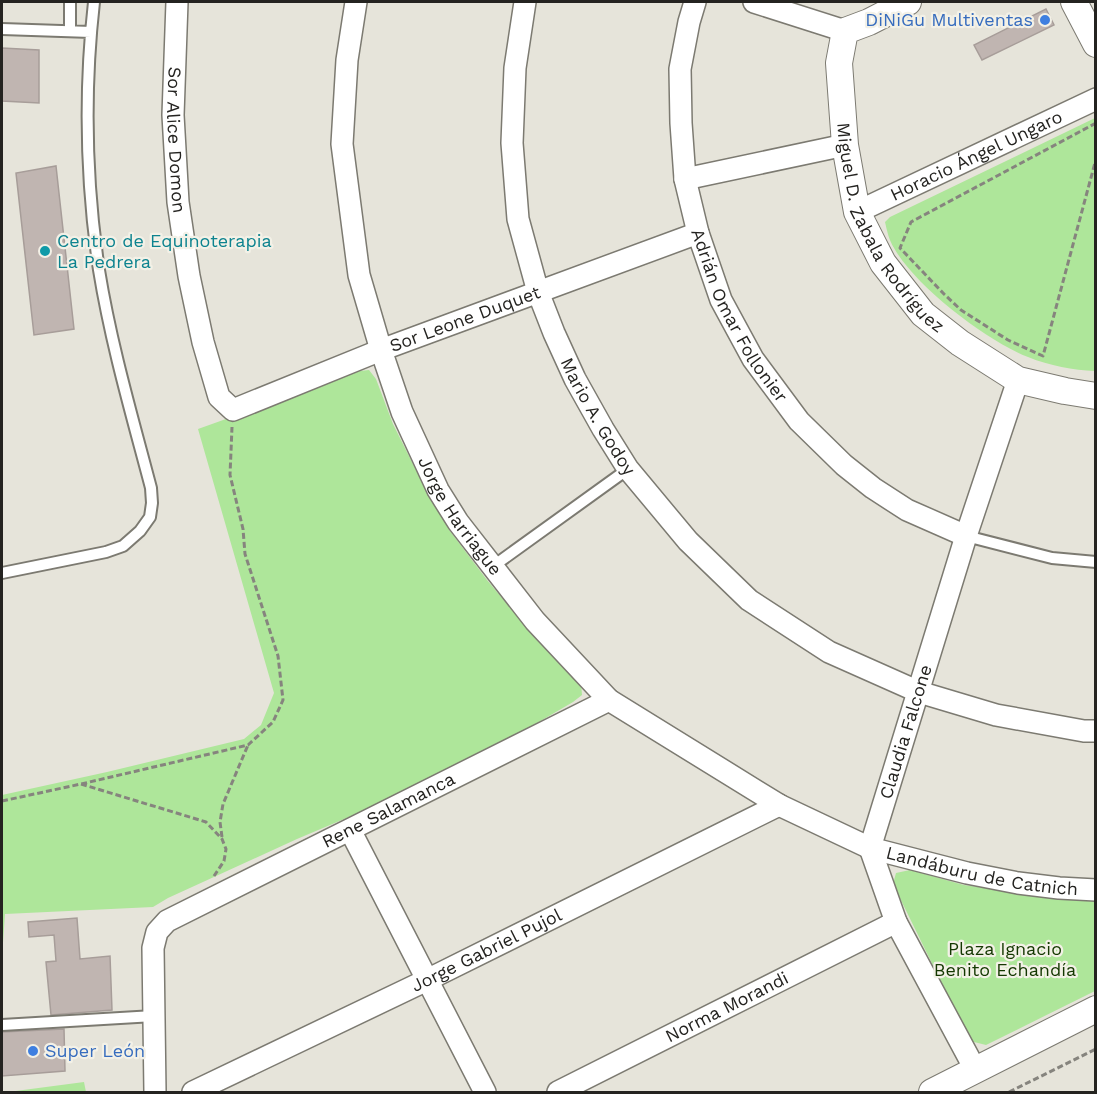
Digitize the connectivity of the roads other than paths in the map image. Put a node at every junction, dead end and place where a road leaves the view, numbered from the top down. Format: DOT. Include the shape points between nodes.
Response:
graph roads {
  1 [pos="70,2"];
  2 [pos="94,2"];
  3 [pos="173,2"];
  4 [pos="356,2"];
  5 [pos="525,2"];
  6 [pos="695,2"];
  7 [pos="754,2"];
  8 [pos="908,2"];
  9 [pos="1074,2"];
  10 [pos="2,29"];
  11 [pos="70,31"];
  12 [pos="91,32"];
  13 [pos="844,32"];
  14 [pos="1095,44"];
  15 [pos="1095,99"];
  16 [pos="845,145"];
  17 [pos="685,179"];
  18 [pos="857,212"];
  19 [pos="698,233"];
  20 [pos="538,292"];
  21 [pos="381,350"];
  22 [pos="1018,380"];
  23 [pos="1095,396"];
  24 [pos="234,410"];
  25 [pos="628,469"];
  26 [pos="966,536"];
  27 [pos="1095,562"];
  28 [pos="492,567"];
  29 [pos="2,573"];
  30 [pos="919,692"];
  31 [pos="609,700"];
  32 [pos="1095,731"];
  33 [pos="779,805"];
  34 [pos="350,830"];
  35 [pos="870,848"];
  36 [pos="1095,890"];
  37 [pos="896,922"];
  38 [pos="427,980"];
  39 [pos="1095,1010"];
  40 [pos="154,1016"];
  41 [pos="2,1024"];
  42 [pos="976,1071"];
  43 [pos="155,1092"];
  44 [pos="193,1092"];
  45 [pos="485,1092"];
  46 [pos="558,1092"];
  47 [pos="932,1092"];
  1 -- 11 [label="lane"];
  2 -- 12 [label="lane"];
  3 -- 24 [label="street, Sor Alice Domon" via="178,202 189,276 219,397"];
  4 -- 21 [label="street, Jorge Harriague" via="347,60 342,144 359,274"];
  5 -- 20 [label="street, Mario A. Godoy" via="515,68 512,143 518,219"];
  6 -- 17 [label="street, Adrián Omar Follonier" via="680,69"];
  7 -- 13 [label="street"];
  8 -- 13 [label="street"];
  9 -- 14 [label="street"];
  10 -- 11 [label="lane"];
  11 -- 12 [label="lane"];
  12 -- 29 [label="lane" via="87,146 91,205 116,352 151,488 150,517 123,546"];
  13 -- 16 [label="street, Miguel D. Zabala Rodríguez" via="839,63"];
  15 -- 18 [label="street, Horacio Ángel Ungaro"];
  16 -- 17 [label="street"];
  16 -- 18 [label="street, Miguel D. Zabala Rodríguez"];
  17 -- 19 [label="street, Adrián Omar Follonier"];
  18 -- 22 [label="street, Miguel D. Zabala Rodríguez" via="883,263 924,314 960,343"];
  19 -- 20 [label="street, Sor Leone Duquet"];
  19 -- 26 [label="street, Adrián Omar Follonier" via="721,300 753,359 799,421 873,488 907,510"];
  20 -- 21 [label="street, Sor Leone Duquet"];
  20 -- 25 [label="street, Mario A. Godoy" via="575,379"];
  21 -- 24 [label="street, Sor Leone Duquet"];
  21 -- 28 [label="street, Jorge Harriague" via="402,412 438,490"];
  22 -- 23 [label="street, Miguel D. Zabala Rodríguez"];
  22 -- 26 [label="street, Claudia Falcone"];
  25 -- 28 [label="lane"];
  25 -- 30 [label="street, Mario A. Godoy" via="688,542 749,600 829,652"];
  26 -- 27 [label="lane" via="1052,558"];
  26 -- 30 [label="street, Claudia Falcone"];
  28 -- 31 [label="street, Jorge Harriague" via="535,621"];
  30 -- 32 [label="street, Mario A. Godoy" via="996,715"];
  30 -- 35 [label="street, Claudia Falcone"];
  31 -- 33 [label="street, Jorge Harriague"];
  31 -- 34 [label="street, Rene Salamanca"];
  33 -- 35 [label="street, Jorge Harriague"];
  33 -- 38 [label="street, Jorge Gabriel Pujol"];
  34 -- 38 [label="street"];
  34 -- 40 [label="street, Rene Salamanca" via="167,921 157,932 153,948"];
  35 -- 36 [label="street, Landáburu de Catnich" via="998,879"];
  35 -- 37 [label="street"];
  37 -- 42 [label="street"];
  37 -- 46 [label="street, Norma Morandi"];
  38 -- 44 [label="street, Jorge Gabriel Pujol"];
  38 -- 45 [label="street"];
  39 -- 42 [label="street"];
  40 -- 41 [label="lane"];
  40 -- 43 [label="street"];
  42 -- 47 [label="street"];
}
